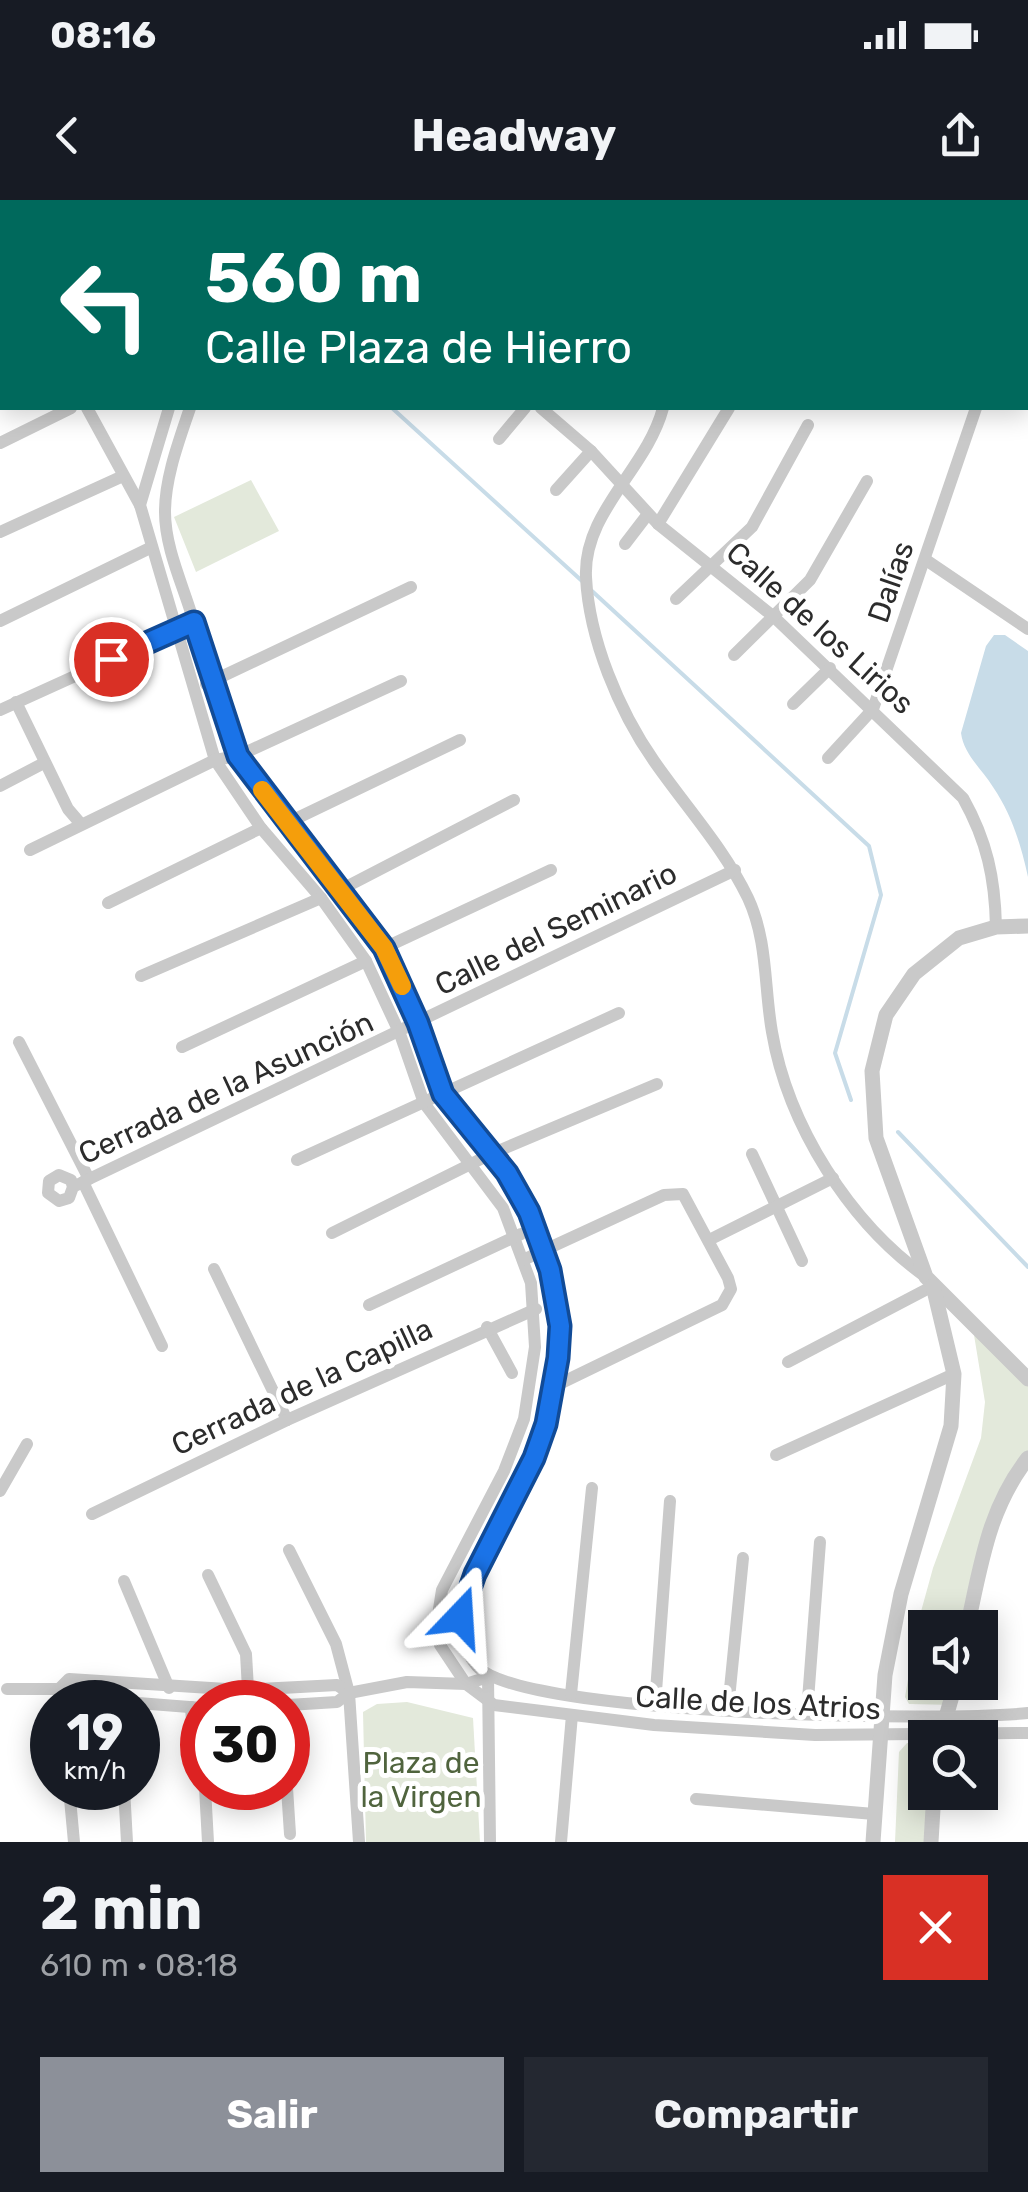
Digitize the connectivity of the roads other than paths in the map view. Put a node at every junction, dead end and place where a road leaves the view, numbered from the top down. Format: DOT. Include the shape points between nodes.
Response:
graph roads {
  1 [pos="67,410"];
  2 [pos="88,410"];
  3 [pos="168,410"];
  4 [pos="189,410"];
  5 [pos="523,410"];
  6 [pos="543,410"];
  7 [pos="662,410"];
  8 [pos="727,410"];
  9 [pos="975,410"];
  10 [pos="808,425"];
  11 [pos="499,440"];
  12 [pos="0,443"];
  13 [pos="591,451"];
  14 [pos="122,476"];
  15 [pos="868,482"];
  16 [pos="623,488"];
  17 [pos="556,490"];
  18 [pos="140,506"];
  19 [pos="653,519"];
  20 [pos="0,532"];
  21 [pos="625,544"];
  22 [pos="150,548"];
  23 [pos="926,560"];
  24 [pos="713,564"];
  25 [pos="411,587"];
  26 [pos="676,600"];
  27 [pos="774,616"];
  28 [pos="0,622"];
  29 [pos="194,622"];
  30 [pos="1028,629"];
  31 [pos="174,630"];
  32 [pos="734,656"];
  33 [pos="830,668"];
  34 [pos="401,681"];
  35 [pos="210,682"];
  36 [pos="193,690"];
  37 [pos="16,702"];
  38 [pos="794,704"];
  39 [pos="873,709"];
  40 [pos="0,710"];
  41 [pos="460,740"];
  42 [pos="238,756"];
  43 [pos="828,758"];
  44 [pos="215,760"];
  45 [pos="44,763"];
  46 [pos="0,786"];
  47 [pos="514,800"];
  48 [pos="80,823"];
  49 [pos="286,824"];
  50 [pos="261,828"];
  51 [pos="30,850"];
  52 [pos="551,870"];
  53 [pos="735,870"];
  54 [pos="342,889"];
  55 [pos="321,898"];
  56 [pos="108,903"];
  57 [pos="1028,926"];
  58 [pos="996,927"];
  59 [pos="384,948"];
  60 [pos="366,961"];
  61 [pos="141,976"];
  62 [pos="619,1013"];
  63 [pos="418,1023"];
  64 [pos="400,1034"];
  65 [pos="19,1042"];
  66 [pos="182,1048"];
  67 [pos="656,1084"];
  68 [pos="443,1094"];
  69 [pos="424,1103"];
  70 [pos="492,1154"];
  71 [pos="752,1154"];
  72 [pos="298,1160"];
  73 [pos="472,1165"];
  74 [pos="833,1178"];
  75 [pos="82,1183"];
  76 [pos="776,1206"];
  77 [pos="534,1227"];
  78 [pos="332,1232"];
  79 [pos="516,1236"];
  80 [pos="709,1240"];
  81 [pos="544,1249"];
  82 [pos="523,1260"];
  83 [pos="802,1261"];
  84 [pos="214,1269"];
  85 [pos="929,1282"];
  86 [pos="370,1305"];
  87 [pos="536,1309"];
  88 [pos="487,1328"];
  89 [pos="162,1346"];
  90 [pos="788,1362"];
  91 [pos="512,1373"];
  92 [pos="954,1374"];
  93 [pos="1028,1379"];
  94 [pos="555,1386"];
  95 [pos="287,1420"];
  96 [pos="27,1444"];
  97 [pos="776,1455"];
  98 [pos="1028,1458"];
  99 [pos="592,1488"];
  100 [pos="0,1490"];
  101 [pos="670,1501"];
  102 [pos="92,1514"];
  103 [pos="820,1542"];
  104 [pos="289,1550"];
  105 [pos="743,1558"];
  106 [pos="208,1575"];
  107 [pos="124,1582"];
  108 [pos="972,1610"];
  109 [pos="488,1677"];
  110 [pos="247,1680"];
  111 [pos="466,1684"];
  112 [pos="160,1687"];
  113 [pos="310,1687"];
  114 [pos="170,1688"];
  115 [pos="180,1688"];
  116 [pos="7,1689"];
  117 [pos="30,1692"];
  118 [pos="349,1693"];
  119 [pos="571,1694"];
  120 [pos="488,1700"];
  121 [pos="952,1700"];
  122 [pos="310,1704"];
  123 [pos="655,1705"];
  124 [pos="728,1709"];
  125 [pos="807,1713"];
  126 [pos="1028,1713"];
  127 [pos="572,1715"];
  128 [pos="880,1716"];
  129 [pos="948,1716"];
  130 [pos="946,1720"];
  131 [pos="878,1734"];
  132 [pos="1028,1734"];
  133 [pos="908,1735"];
  134 [pos="998,1735"];
  135 [pos="696,1799"];
  136 [pos="71,1810"];
  137 [pos="125,1810"];
  138 [pos="206,1810"];
  139 [pos="288,1810"];
  140 [pos="933,1810"];
  141 [pos="874,1814"];
  142 [pos="290,1834"];
  143 [pos="74,1842"];
  144 [pos="127,1842"];
  145 [pos="208,1842"];
  146 [pos="359,1842"];
  147 [pos="490,1842"];
  148 [pos="562,1842"];
  149 [pos="873,1842"];
  150 [pos="931,1842"];
  1 -- 12 [label="street"];
  2 -- 14 [label="street"];
  3 -- 18 [label="street"];
  4 -- 29 [label="street" via="165,520"];
  5 -- 11 [label="street"];
  6 -- 13 [label="street, Calle de los Lirios"];
  7 -- 16 [label="street"];
  8 -- 19 [label="street"];
  9 -- 23 [label="street, Dalías"];
  10 -- 24 [label="street" via="752,527"];
  13 -- 16 [label="street, Calle de los Lirios"];
  13 -- 17 [label="street"];
  14 -- 18 [label="street"];
  14 -- 20 [label="street"];
  15 -- 27 [label="street" via="810,580"];
  16 -- 19 [label="street, Calle de los Lirios"];
  16 -- 53 [label="street" via="587,549 592,613 629,723"];
  18 -- 22 [label="street"];
  19 -- 21 [label="street"];
  19 -- 24 [label="street, Calle de los Lirios"];
  22 -- 28 [label="street"];
  22 -- 31 [label="street"];
  23 -- 30 [label="street"];
  23 -- 39 [label="street, Dalías"];
  24 -- 26 [label="street"];
  24 -- 27 [label="street, Calle de los Lirios"];
  25 -- 35 [label="street"];
  27 -- 32 [label="street"];
  27 -- 33 [label="street, Calle de los Lirios"];
  29 -- 31 [label="street"];
  29 -- 35 [label="street"];
  31 -- 36 [label="street"];
  31 -- 37 [label="street"];
  33 -- 38 [label="street"];
  33 -- 39 [label="street, Calle de los Lirios"];
  34 -- 42 [label="street"];
  35 -- 36 [label="street"];
  35 -- 42 [label="street"];
  36 -- 44 [label="street"];
  37 -- 40 [label="street"];
  37 -- 45 [label="street"];
  39 -- 43 [label="street, Dalías"];
  39 -- 58 [label="street, Calle de los Lirios" via="963,798 983,834"];
  41 -- 49 [label="street"];
  42 -- 44 [label="street"];
  42 -- 49 [label="street"];
  44 -- 48 [label="street"];
  44 -- 50 [label="street"];
  45 -- 46 [label="street"];
  45 -- 48 [label="street"];
  47 -- 54 [label="street"];
  48 -- 51 [label="street"];
  49 -- 54 [label="street"];
  50 -- 55 [label="street"];
  50 -- 56 [label="street"];
  52 -- 59 [label="street"];
  53 -- 63 [label="street, Calle del Seminario"];
  53 -- 74 [label="street" via="755,913 784,1076"];
  54 -- 59 [label="street"];
  55 -- 60 [label="street"];
  55 -- 61 [label="street"];
  57 -- 58 [label="street"];
  58 -- 85 [label="street" via="959,938 901,987 886,1015 872,1071 876,1138"];
  59 -- 63 [label="street"];
  60 -- 64 [label="street"];
  60 -- 66 [label="street"];
  62 -- 68 [label="street"];
  63 -- 64 [label="street, Calle del Seminario"];
  63 -- 68 [label="street"];
  64 -- 69 [label="street"];
  64 -- 75 [label="street, Cerrada de la Asunción"];
  65 -- 75 [label="street"];
  67 -- 70 [label="street"];
  68 -- 69 [label="street"];
  68 -- 70 [label="street"];
  69 -- 72 [label="street"];
  69 -- 73 [label="street"];
  70 -- 73 [label="street"];
  70 -- 77 [label="street"];
  71 -- 76 [label="street"];
  73 -- 78 [label="street"];
  73 -- 79 [label="street"];
  74 -- 76 [label="street"];
  74 -- 85 [label="street" via="867,1227"];
  75 -- 89 [label="street"];
  76 -- 80 [label="street"];
  76 -- 83 [label="street"];
  77 -- 79 [label="street"];
  77 -- 81 [label="street"];
  79 -- 82 [label="street"];
  79 -- 86 [label="street"];
  80 -- 81 [label="street" via="690,1202 672,1194"];
  80 -- 94 [label="street" via="731,1289 722,1304"];
  81 -- 82 [label="street"];
  81 -- 94 [label="street" via="560,1326"];
  82 -- 87 [label="street"];
  84 -- 95 [label="street"];
  85 -- 90 [label="street"];
  85 -- 92 [label="street"];
  85 -- 93 [label="street"];
  87 -- 88 [label="street, Cerrada de la Capilla"];
  87 -- 111 [label="street" via="517,1442 436,1608 440,1645"];
  88 -- 91 [label="street"];
  88 -- 95 [label="street, Cerrada de la Capilla"];
  92 -- 97 [label="street"];
  92 -- 128 [label="street" via="951,1426 901,1594"];
  94 -- 109 [label="street" via="534,1458 460,1617 466,1650"];
  95 -- 102 [label="street, Cerrada de la Capilla"];
  96 -- 100 [label="street"];
  98 -- 108 [label="street" via="990,1522"];
  99 -- 119 [label="street"];
  101 -- 123 [label="street"];
  103 -- 125 [label="street"];
  104 -- 118 [label="street" via="336,1644"];
  105 -- 124 [label="street"];
  106 -- 110 [label="street" via="246,1654"];
  107 -- 114 [label="street"];
  109 -- 111 [label="street"];
  109 -- 119 [label="street"];
  109 -- 120 [label="street"];
  111 -- 118 [label="street" via="407,1682"];
  111 -- 120 [label="street"];
  112 -- 114 [label="street"];
  113 -- 118 [label="street" via="336,1686"];
  114 -- 115 [label="street"];
  116 -- 117 [label="street"];
  118 -- 122 [label="street" via="337,1702"];
  118 -- 146 [label="street"];
  119 -- 123 [label="street"];
  120 -- 127 [label="street, Calle de los Atrios"];
  120 -- 147 [label="street"];
  121 -- 129 [label="street"];
  123 -- 124 [label="street"];
  124 -- 125 [label="street"];
  125 -- 128 [label="street"];
  126 -- 129 [label="street"];
  127 -- 131 [label="street, Calle de los Atrios"];
  127 -- 148 [label="street"];
  128 -- 129 [label="street"];
  128 -- 131 [label="street"];
  129 -- 130 [label="street"];
  131 -- 133 [label="street, Calle de los Atrios"];
  131 -- 141 [label="street"];
  132 -- 134 [label="street, Calle de los Atrios"];
  135 -- 141 [label="street"];
  136 -- 143 [label="street"];
  137 -- 144 [label="street"];
  138 -- 145 [label="street"];
  139 -- 142 [label="street"];
  140 -- 150 [label="street"];
  141 -- 149 [label="street"];
}
